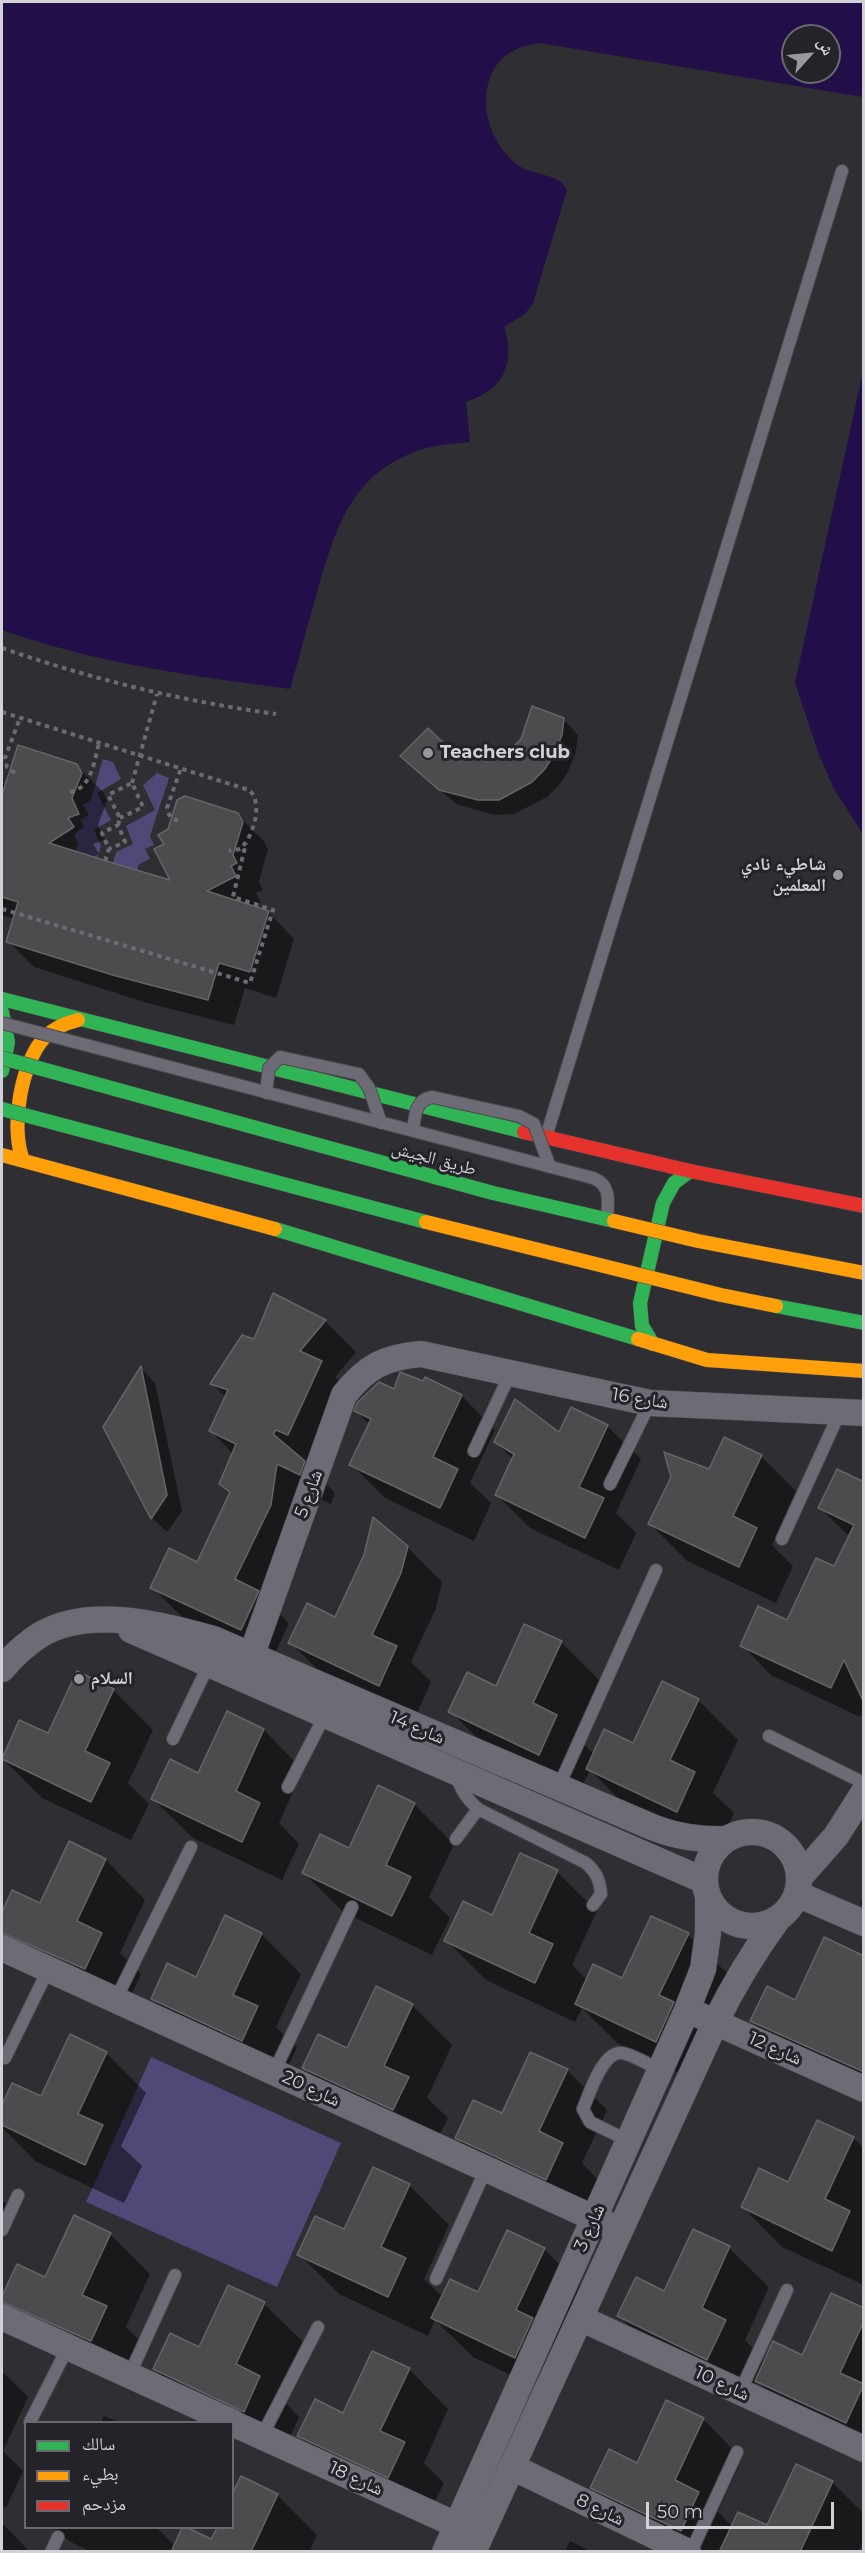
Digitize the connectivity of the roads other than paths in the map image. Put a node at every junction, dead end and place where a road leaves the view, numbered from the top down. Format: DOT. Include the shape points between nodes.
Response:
graph roads {
  1 [pos="842,171"];
  2 [pos="2,999"];
  3 [pos="2,1012"];
  4 [pos="78,1020"];
  5 [pos="2,1023"];
  6 [pos="2,1058"];
  7 [pos="2,1071"];
  8 [pos="266,1093"];
  9 [pos="2,1109"];
  10 [pos="381,1123"];
  11 [pos="413,1131"];
  12 [pos="546,1138"];
  13 [pos="2,1155"];
  14 [pos="23,1160"];
  15 [pos="550,1167"];
  16 [pos="690,1171"];
  17 [pos="864,1206"];
  18 [pos="607,1221"];
  19 [pos="864,1273"];
  20 [pos="864,1323"];
  21 [pos="653,1344"];
  22 [pos="421,1354"];
  23 [pos="864,1371"];
  24 [pos="510,1374"];
  25 [pos="650,1403"];
  26 [pos="852,1413"];
  27 [pos="474,1451"];
  28 [pos="610,1484"];
  29 [pos="782,1539"];
  30 [pos="656,1570"];
  31 [pos="106,1619"];
  32 [pos="209,1665"];
  33 [pos="247,1668"];
  34 [pos="2,1669"];
  35 [pos="325,1715"];
  36 [pos="769,1736"];
  37 [pos="173,1739"];
  38 [pos="455,1772"];
  39 [pos="864,1784"];
  40 [pos="288,1787"];
  41 [pos="558,1788"];
  42 [pos="864,1792"];
  43 [pos="478,1809"];
  44 [pos="456,1839"];
  45 [pos="727,1839"];
  46 [pos="191,1847"];
  47 [pos="798,1886"];
  48 [pos="706,1889"];
  49 [pos="593,1905"];
  50 [pos="352,1906"];
  51 [pos="777,1920"];
  52 [pos="864,1923"];
  53 [pos="2,1948"];
  54 [pos="49,1968"];
  55 [pos="116,1999"];
  56 [pos="687,2010"];
  57 [pos="716,2023"];
  58 [pos="5,2058"];
  59 [pos="660,2070"];
  60 [pos="274,2072"];
  61 [pos="864,2089"];
  62 [pos="629,2141"];
  63 [pos="486,2169"];
  64 [pos="18,2196"];
  65 [pos="594,2218"];
  66 [pos="2,2230"];
  67 [pos="620,2230"];
  68 [pos="175,2275"];
  69 [pos="436,2279"];
  70 [pos="787,2290"];
  71 [pos="2,2317"];
  72 [pos="580,2318"];
  73 [pos="318,2327"];
  74 [pos="68,2347"];
  75 [pos="129,2376"];
  76 [pos="740,2392"];
  77 [pos="221,2420"];
  78 [pos="31,2421"];
  79 [pos="234,2425"];
  80 [pos="262,2436"];
  81 [pos="863,2449"];
  82 [pos="737,2452"];
  83 [pos="512,2468"];
  84 [pos="457,2526"];
  85 [pos="58,2537"];
  86 [pos="477,2544"];
  87 [pos="657,2545"];
  88 [pos="51,2552"];
  89 [pos="445,2552"];
  90 [pos="689,2552"];
  1 -- 12 [label="lane"];
  2 -- 4 [label="highway"];
  3 -- 7 [label="highway" via="9,1040"];
  4 -- 12 [label="highway"];
  4 -- 14 [label="highway" via="50,1033 31,1057 16,1122"];
  5 -- 8 [label="lane, bridge"];
  6 -- 18 [label="highway, طريق الجيش, bridge" via="380,1163"];
  8 -- 10 [label="lane, bridge"];
  8 -- 10 [label="lane, bridge" via="269,1068 280,1058 354,1072 369,1088"];
  9 -- 20 [label="highway, bridge" via="368,1208 721,1295"];
  10 -- 11 [label="lane, bridge"];
  11 -- 15 [label="lane, bridge"];
  11 -- 15 [label="lane, bridge" via="417,1107 432,1097 519,1116 534,1124"];
  12 -- 16 [label="highway"];
  13 -- 14 [label="highway"];
  14 -- 21 [label="highway" via="321,1241"];
  15 -- 18 [label="lane, bridge" via="603,1183 608,1194"];
  16 -- 17 [label="highway"];
  16 -- 21 [label="highway" via="674,1183 663,1203 640,1303 642,1326"];
  18 -- 19 [label="highway, طريق الجيش, bridge"];
  21 -- 23 [label="highway" via="707,1360"];
  22 -- 24 [label="street, شارع 16"];
  22 -- 33 [label="street, شارع 5" via="398,1356 377,1364 344,1395"];
  24 -- 25 [label="street, شارع 16"];
  24 -- 27 [label="lane"];
  25 -- 26 [label="street, شارع 16"];
  25 -- 28 [label="lane"];
  26 -- 29 [label="lane"];
  30 -- 41 [label="lane"];
  31 -- 32 [label="street, شارع 14"];
  31 -- 33 [label="street, شارع 14" via="161,1625 213,1639"];
  31 -- 34 [label="street, شارع 14" via="72,1623 42,1634"];
  32 -- 33 [label="street, شارع 14"];
  32 -- 37 [label="lane"];
  33 -- 35 [label="street, شارع 14"];
  33 -- 41 [label="street, شارع 14"];
  35 -- 38 [label="street, شارع 14"];
  35 -- 40 [label="lane"];
  36 -- 39 [label="lane"];
  38 -- 43 [label="lane" via="467,1799"];
  38 -- 48 [label="street, شارع 14"];
  41 -- 45 [label="street, شارع 14" via="676,1836"];
  42 -- 47 [label="street"];
  43 -- 44 [label="lane"];
  43 -- 49 [label="lane" via="586,1863 598,1876 600,1885 601,1894"];
  45 -- 47 [label="street" via="742,1833 774,1838 796,1862"];
  45 -- 48 [label="street" via="707,1864"];
  46 -- 55 [label="lane"];
  47 -- 51 [label="street" via="789,1909"];
  47 -- 52 [label="street"];
  48 -- 51 [label="street" via="717,1911 730,1921 762,1926"];
  48 -- 56 [label="street, شارع 3" via="708,1933 703,1969"];
  50 -- 60 [label="lane"];
  51 -- 57 [label="street, شارع 3" via="734,1984"];
  53 -- 54 [label="street, شارع 20"];
  54 -- 55 [label="street, شارع 20"];
  54 -- 58 [label="lane"];
  55 -- 60 [label="street, شارع 20"];
  56 -- 57 [label="street, شارع 12"];
  56 -- 59 [label="street, شارع 3"];
  57 -- 61 [label="street, شارع 12"];
  57 -- 67 [label="street, شارع 3"];
  59 -- 62 [label="street, شارع 3"];
  59 -- 62 [label="lane" via="623,2053 612,2055 604,2063 583,2109 590,2122"];
  60 -- 63 [label="street, شارع 20"];
  62 -- 65 [label="street, شارع 3"];
  63 -- 65 [label="street, شارع 20"];
  63 -- 69 [label="lane"];
  64 -- 66 [label="lane"];
  65 -- 67 [label="street, شارع 20"];
  65 -- 84 [label="street, شارع 3"];
  67 -- 72 [label="street, شارع 3"];
  68 -- 75 [label="lane"];
  70 -- 76 [label="lane"];
  71 -- 74 [label="street, شارع 18"];
  72 -- 76 [label="street, شارع 10"];
  72 -- 83 [label="street, شارع 3"];
  73 -- 80 [label="lane"];
  74 -- 75 [label="street, شارع 18"];
  74 -- 78 [label="lane"];
  75 -- 77 [label="street, شارع 18"];
  76 -- 81 [label="street, شارع 10"];
  79 -- 80 [label="street, شارع 18"];
  80 -- 84 [label="street, شارع 18"];
  82 -- 90 [label="lane"];
  83 -- 86 [label="street, شارع 3"];
  83 -- 87 [label="street, شارع 8"];
  84 -- 86 [label="street, شارع 18"];
  84 -- 89 [label="street, شارع 3"];
  85 -- 88 [label="lane"];
  87 -- 90 [label="street, شارع 8"];
}
